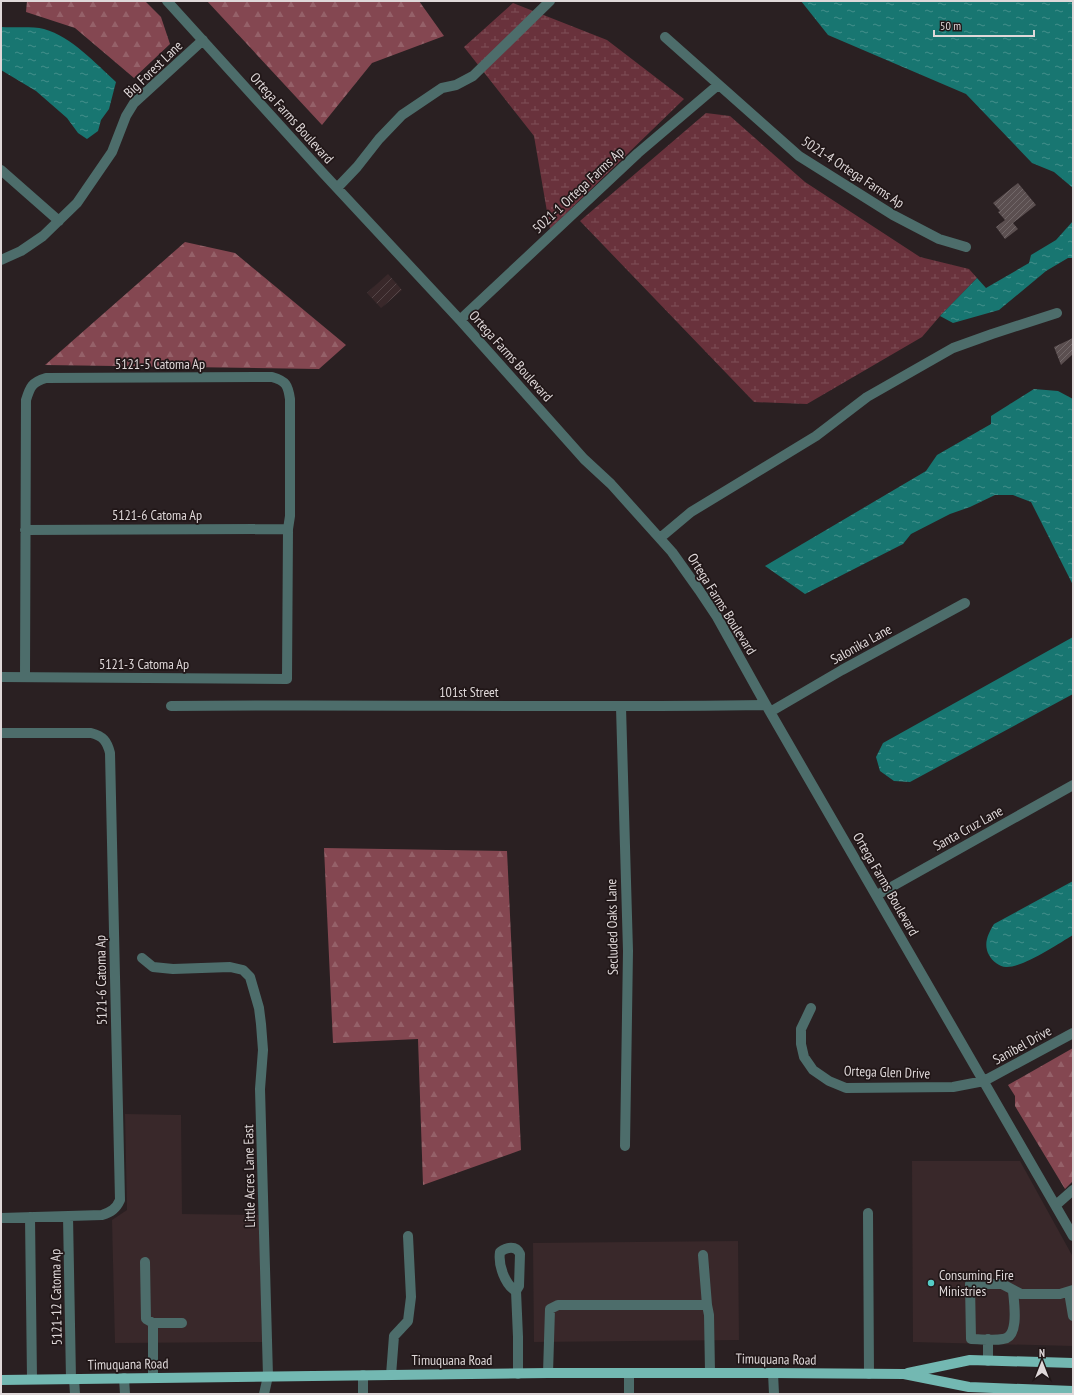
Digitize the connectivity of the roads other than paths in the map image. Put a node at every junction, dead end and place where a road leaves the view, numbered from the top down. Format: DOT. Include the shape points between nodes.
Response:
graph roads {
  1 [pos="167,1"];
  2 [pos="550,1"];
  3 [pos="665,36"];
  4 [pos="203,40"];
  5 [pos="718,85"];
  6 [pos="1,170"];
  7 [pos="337,188"];
  8 [pos="59,221"];
  9 [pos="966,247"];
  10 [pos="1,260"];
  11 [pos="1057,313"];
  12 [pos="460,320"];
  13 [pos="288,529"];
  14 [pos="25,530"];
  15 [pos="660,538"];
  16 [pos="965,603"];
  17 [pos="1,677"];
  18 [pos="25,677"];
  19 [pos="287,679"];
  20 [pos="171,706"];
  21 [pos="621,707"];
  22 [pos="768,709"];
  23 [pos="1,733"];
  24 [pos="1073,785"];
  25 [pos="877,895"];
  26 [pos="142,958"];
  27 [pos="811,1008"];
  28 [pos="1073,1033"];
  29 [pos="984,1081"];
  30 [pos="625,1146"];
  31 [pos="1073,1190"];
  32 [pos="1056,1205"];
  33 [pos="868,1212"];
  34 [pos="68,1216"];
  35 [pos="30,1217"];
  36 [pos="1,1218"];
  37 [pos="1070,1223"];
  38 [pos="408,1236"];
  39 [pos="1073,1236"];
  40 [pos="703,1255"];
  41 [pos="145,1262"];
  42 [pos="516,1291"];
  43 [pos="1013,1291"];
  44 [pos="1071,1291"];
  45 [pos="707,1305"];
  46 [pos="1073,1316"];
  47 [pos="153,1323"];
  48 [pos="182,1323"];
  49 [pos="988,1339"];
  50 [pos="988,1361"];
  51 [pos="1073,1363"];
  52 [pos="710,1372"];
  53 [pos="548,1373"];
  54 [pos="628,1373"];
  55 [pos="773,1373"];
  56 [pos="518,1374"];
  57 [pos="869,1374"];
  58 [pos="904,1374"];
  59 [pos="363,1375"];
  60 [pos="391,1375"];
  61 [pos="268,1376"];
  62 [pos="124,1378"];
  63 [pos="153,1378"];
  64 [pos="32,1379"];
  65 [pos="73,1379"];
  66 [pos="1,1380"];
  67 [pos="1073,1390"];
  68 [pos="75,1394"];
  69 [pos="125,1394"];
  70 [pos="264,1394"];
  71 [pos="363,1394"];
  72 [pos="629,1394"];
  73 [pos="774,1394"];
  1 -- 4 [label="street, Ortega Farms Boulevard"];
  2 -- 7 [label="street" via="473,76 456,85 442,88 402,115"];
  3 -- 5 [label="street, 5021-4 Ortega Farms Ap"];
  4 -- 7 [label="street, Ortega Farms Boulevard"];
  4 -- 8 [label="street, Big Forest Lane" via="134,103 112,152 77,203"];
  5 -- 9 [label="street, 5021-4 Ortega Farms Ap" via="799,156 893,215 939,239"];
  5 -- 12 [label="street, 5021-1 Ortega Farms Ap" via="638,153"];
  6 -- 8 [label="street"];
  7 -- 12 [label="street, Ortega Farms Boulevard"];
  8 -- 10 [label="street, Big Forest Lane" via="32,244"];
  11 -- 15 [label="street" via="953,348 867,397 816,436 691,512"];
  12 -- 15 [label="street, Ortega Farms Boulevard" via="584,459 611,484"];
  13 -- 14 [label="street, 5121-6 Catoma Ap"];
  13 -- 14 [label="street, 5121-5 Catoma Ap" via="290,399 288,388 282,380 272,377 46,378 36,381 30,388 26,400"];
  13 -- 19 [label="street, 5121-5 Catoma Ap"];
  14 -- 18 [label="street, 5121-5 Catoma Ap"];
  15 -- 22 [label="street, Ortega Farms Boulevard" via="713,611"];
  16 -- 22 [label="street, Salonika Lane"];
  17 -- 18 [label="street, 5121-3 Catoma Ap"];
  18 -- 19 [label="street, 5121-3 Catoma Ap"];
  20 -- 21 [label="street, 101st Street"];
  21 -- 22 [label="street, 101st Street"];
  21 -- 30 [label="street, Secluded Oaks Lane" via="628,951"];
  22 -- 25 [label="street, Ortega Farms Boulevard"];
  23 -- 34 [label="street, 5121-6 Catoma Ap" via="92,733 100,736 108,744 110,753 120,1200 111,1212 102,1215"];
  24 -- 25 [label="street, Santa Cruz Lane"];
  25 -- 29 [label="street, Ortega Farms Boulevard"];
  26 -- 61 [label="street, Little Acres Lane East" via="152,967 230,967 243,970 250,976 259,1008 263,1050 260,1089"];
  27 -- 29 [label="street, Ortega Glen Drive" via="801,1029 804,1057 813,1070 829,1081 846,1088 862,1088 953,1087"];
  28 -- 29 [label="street, Sanibel Drive"];
  29 -- 32 [label="street, Ortega Farms Boulevard"];
  31 -- 32 [label="street"];
  32 -- 37 [label="street, Ortega Farms Boulevard"];
  33 -- 57 [label="street"];
  34 -- 35 [label="street, 5121-6 Catoma Ap"];
  34 -- 65 [label="street, 5121-12 Catoma Ap"];
  35 -- 36 [label="street, 5121-6 Catoma Ap"];
  35 -- 64 [label="street"];
  37 -- 39 [label="street, Ortega Farms Boulevard"];
  38 -- 60 [label="street" via="411,1297 408,1321 394,1336"];
  40 -- 45 [label="street"];
  41 -- 47 [label="street" via="146,1319"];
  42 -- 56 [label="street"];
  43 -- 44 [label="street" via="1021,1294 1060,1294"];
  43 -- 49 [label="street" via="1014,1329 1011,1336 1004,1339"];
  43 -- 49 [label="street" via="1002,1284 970,1284 971,1339"];
  44 -- 46 [label="street"];
  45 -- 52 [label="street"];
  45 -- 53 [label="street" via="558,1305 550,1308"];
  47 -- 48 [label="street"];
  47 -- 63 [label="street"];
  49 -- 50 [label="street"];
  50 -- 51 [label="main road, Timuquana Road"];
  50 -- 58 [label="main road, Timuquana Road" via="970,1360"];
  52 -- 54 [label="main road, Timuquana Road"];
  52 -- 55 [label="main road, Timuquana Road"];
  53 -- 54 [label="main road, Timuquana Road"];
  53 -- 56 [label="main road, Timuquana Road"];
  54 -- 72 [label="street"];
  55 -- 57 [label="main road, Timuquana Road"];
  55 -- 73 [label="street"];
  56 -- 60 [label="main road, Timuquana Road"];
  57 -- 58 [label="main road, Timuquana Road"];
  58 -- 67 [label="main road, Timuquana Road" via="969,1387"];
  59 -- 60 [label="main road, Timuquana Road"];
  59 -- 61 [label="main road, Timuquana Road"];
  59 -- 71 [label="street"];
  61 -- 63 [label="main road, Timuquana Road"];
  61 -- 70 [label="street, Little Acres Lane East"];
  62 -- 63 [label="main road, Timuquana Road"];
  62 -- 65 [label="main road, Timuquana Road"];
  62 -- 69 [label="street"];
  64 -- 65 [label="main road, Timuquana Road"];
  64 -- 66 [label="main road, Timuquana Road"];
  65 -- 68 [label="street, 5121-12 Catoma Ap"];
}
